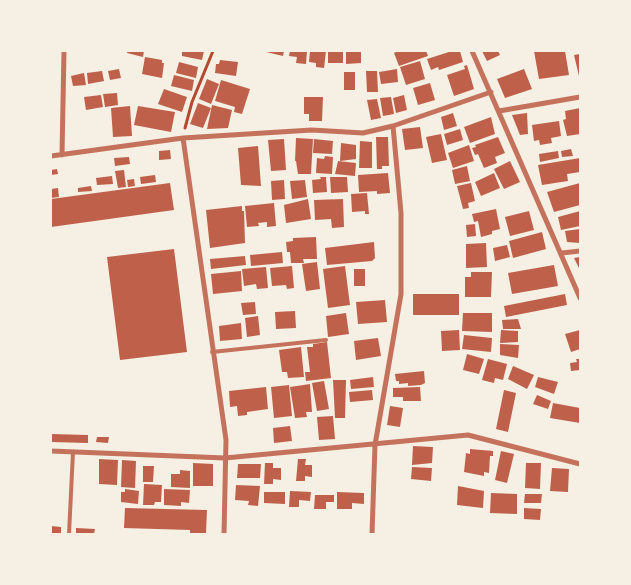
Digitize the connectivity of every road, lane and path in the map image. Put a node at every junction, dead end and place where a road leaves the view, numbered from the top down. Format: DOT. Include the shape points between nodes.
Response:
graph roads {
  1 [pos="64,51"];
  2 [pos="213,51"];
  3 [pos="472,51"];
  4 [pos="491,92"];
  5 [pos="580,97"];
  6 [pos="499,110"];
  7 [pos="393,126"];
  8 [pos="183,138"];
  9 [pos="62,155"];
  10 [pos="51,156"];
  11 [pos="580,250"];
  12 [pos="562,253"];
  13 [pos="580,298"];
  14 [pos="326,340"];
  15 [pos="212,352"];
  16 [pos="375,445"];
  17 [pos="51,452"];
  18 [pos="73,452"];
  19 [pos="225,458"];
  20 [pos="580,464"];
  21 [pos="69,534"];
  22 [pos="224,534"];
  23 [pos="372,534"];
  1 -- 9 [label="street"];
  2 -- 8 [label="path" via="192,102"];
  3 -- 4 [label="street"];
  4 -- 6 [label="street"];
  4 -- 7 [label="street"];
  5 -- 6 [label="street"];
  6 -- 12 [label="street"];
  7 -- 8 [label="street" via="363,133 312,130"];
  7 -- 16 [label="street" via="402,213 401,294"];
  8 -- 9 [label="street"];
  8 -- 15 [label="street"];
  9 -- 10 [label="street"];
  11 -- 12 [label="street"];
  12 -- 13 [label="street"];
  14 -- 15 [label="lane"];
  15 -- 19 [label="street" via="226,440"];
  16 -- 19 [label="street"];
  16 -- 20 [label="street" via="468,434"];
  16 -- 23 [label="street"];
  17 -- 18 [label="street"];
  18 -- 19 [label="street"];
  18 -- 21 [label="lane"];
  19 -- 22 [label="street"];
}
